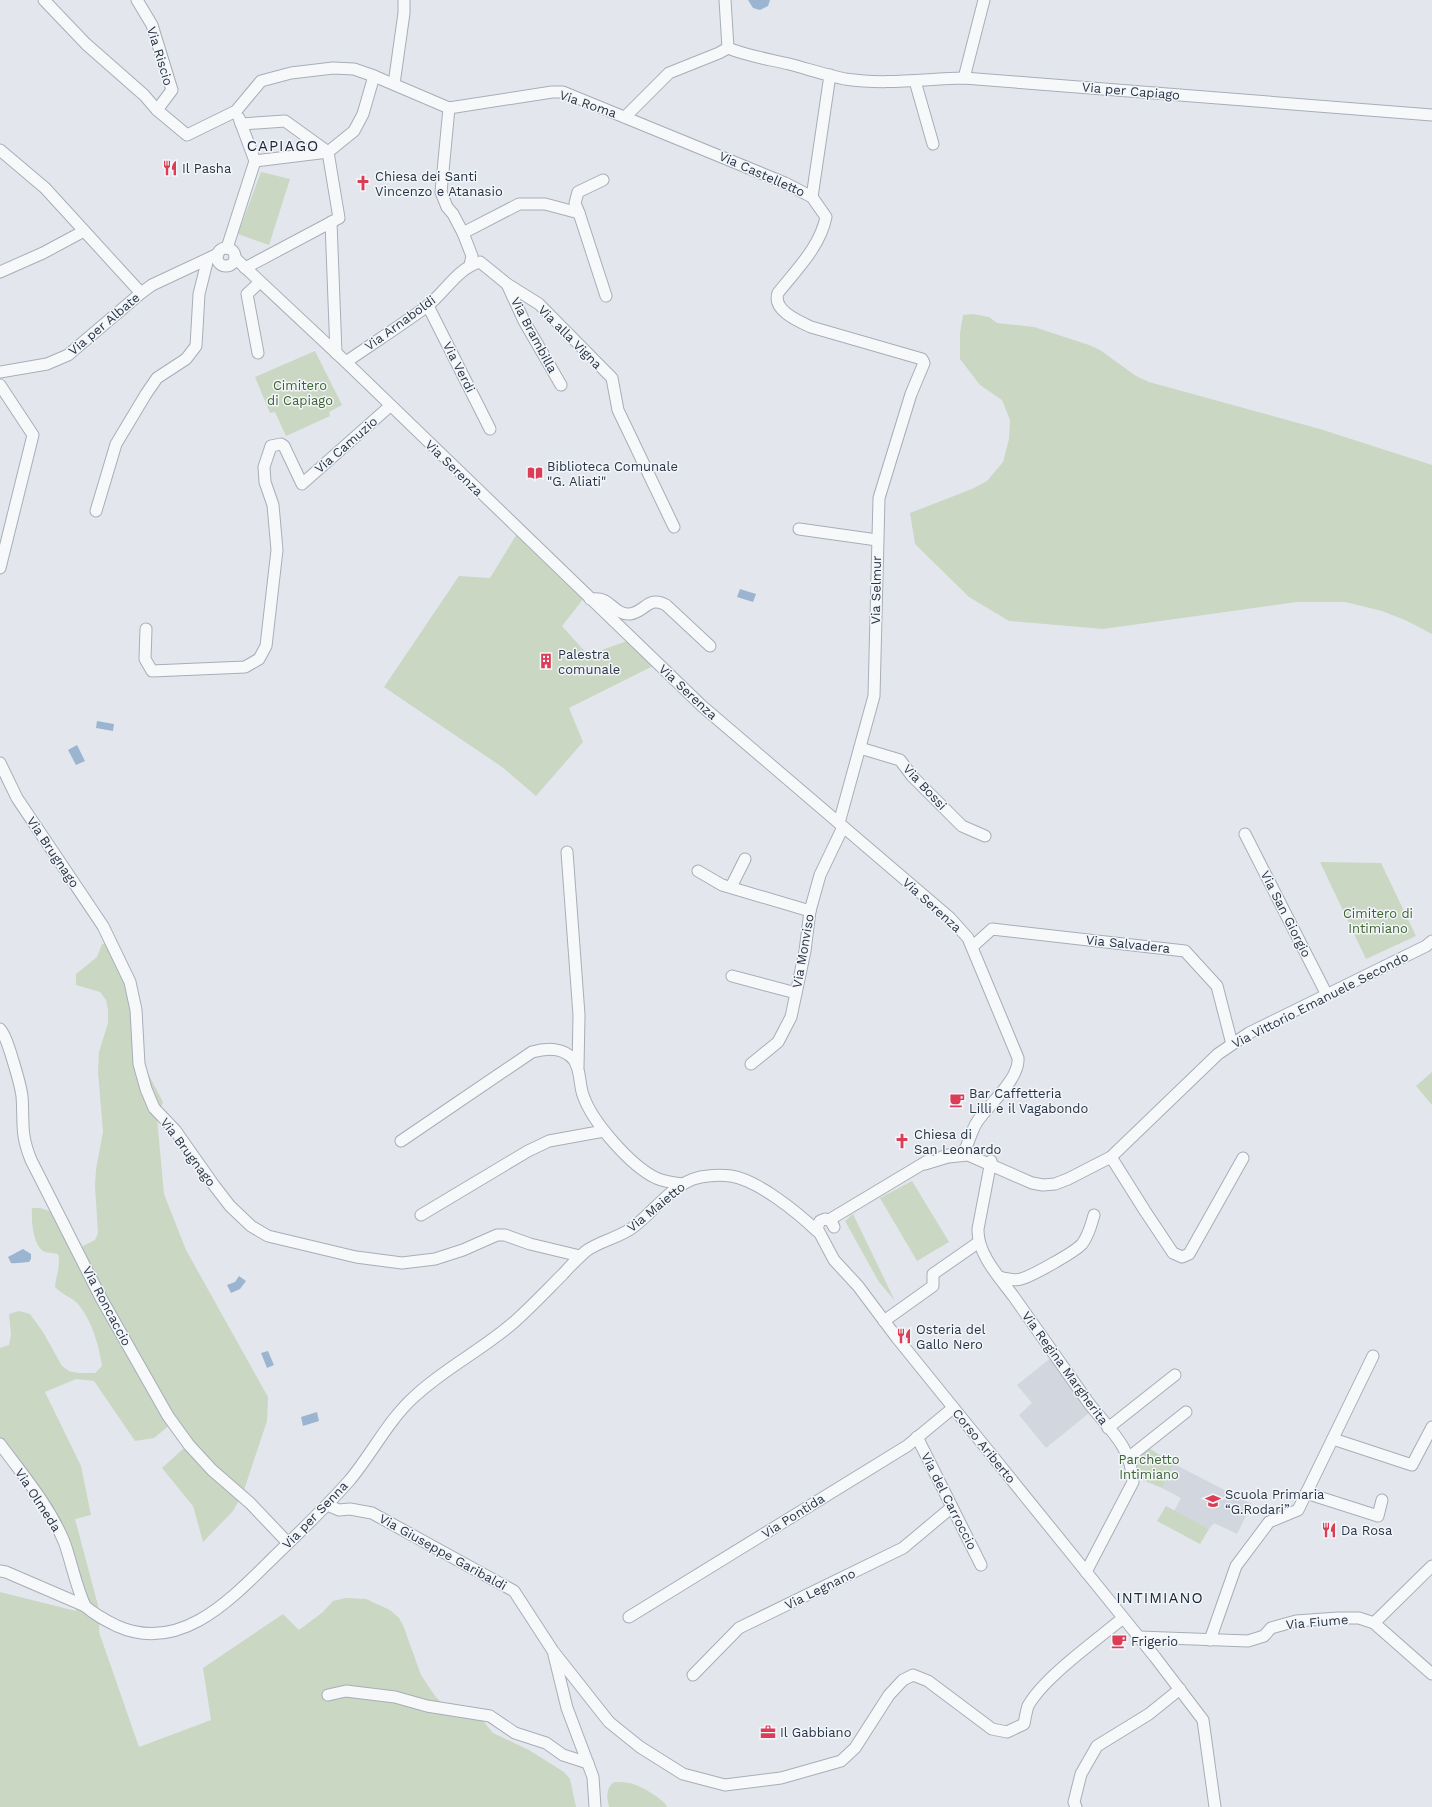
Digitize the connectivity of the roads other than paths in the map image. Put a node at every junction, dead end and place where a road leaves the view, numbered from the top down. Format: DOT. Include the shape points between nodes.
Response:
graph roads {
  1 [pos="44,0"];
  2 [pos="138,0"];
  3 [pos="404,0"];
  4 [pos="725,0"];
  5 [pos="984,0"];
  6 [pos="728,48"];
  7 [pos="830,75"];
  8 [pos="374,76"];
  9 [pos="964,78"];
  10 [pos="915,81"];
  11 [pos="394,84"];
  12 [pos="449,108"];
  13 [pos="157,110"];
  14 [pos="236,110"];
  15 [pos="1432,115"];
  16 [pos="625,117"];
  17 [pos="241,124"];
  18 [pos="932,144"];
  19 [pos="0,150"];
  20 [pos="328,152"];
  21 [pos="255,160"];
  22 [pos="603,180"];
  23 [pos="812,197"];
  24 [pos="580,213"];
  25 [pos="335,220"];
  26 [pos="84,231"];
  27 [pos="463,233"];
  28 [pos="221,255"];
  29 [pos="233,261"];
  30 [pos="205,262"];
  31 [pos="470,265"];
  32 [pos="247,270"];
  33 [pos="0,272"];
  34 [pos="260,282"];
  35 [pos="507,284"];
  36 [pos="141,293"];
  37 [pos="606,296"];
  38 [pos="428,306"];
  39 [pos="258,353"];
  40 [pos="336,353"];
  41 [pos="922,358"];
  42 [pos="346,362"];
  43 [pos="0,372"];
  44 [pos="0,385"];
  45 [pos="561,385"];
  46 [pos="390,406"];
  47 [pos="490,428"];
  48 [pos="96,511"];
  49 [pos="674,527"];
  50 [pos="799,529"];
  51 [pos="877,540"];
  52 [pos="0,568"];
  53 [pos="590,599"];
  54 [pos="146,629"];
  55 [pos="710,646"];
  56 [pos="860,748"];
  57 [pos="0,763"];
  58 [pos="841,825"];
  59 [pos="1245,834"];
  60 [pos="985,836"];
  61 [pos="567,852"];
  62 [pos="745,859"];
  63 [pos="698,871"];
  64 [pos="731,887"];
  65 [pos="810,911"];
  66 [pos="1430,945"];
  67 [pos="972,947"];
  68 [pos="732,976"];
  69 [pos="796,993"];
  70 [pos="1327,995"];
  71 [pos="0,1029"];
  72 [pos="1232,1044"];
  73 [pos="751,1064"];
  74 [pos="578,1069"];
  75 [pos="604,1131"];
  76 [pos="400,1141"];
  77 [pos="967,1146"];
  78 [pos="1111,1157"];
  79 [pos="1243,1158"];
  80 [pos="938,1160"];
  81 [pos="990,1163"];
  82 [pos="924,1164"];
  83 [pos="683,1184"];
  84 [pos="421,1215"];
  85 [pos="1094,1215"];
  86 [pos="826,1228"];
  87 [pos="979,1242"];
  88 [pos="580,1256"];
  89 [pos="999,1278"];
  90 [pos="884,1321"];
  91 [pos="1373,1356"];
  92 [pos="1175,1375"];
  93 [pos="953,1408"];
  94 [pos="1186,1412"];
  95 [pos="1432,1427"];
  96 [pos="1108,1428"];
  97 [pos="917,1437"];
  98 [pos="1332,1439"];
  99 [pos="0,1444"];
  100 [pos="1128,1458"];
  101 [pos="1306,1493"];
  102 [pos="1382,1500"];
  103 [pos="327,1505"];
  104 [pos="952,1507"];
  105 [pos="288,1544"];
  106 [pos="981,1565"];
  107 [pos="1432,1566"];
  108 [pos="0,1571"];
  109 [pos="1086,1572"];
  110 [pos="85,1606"];
  111 [pos="629,1617"];
  112 [pos="1123,1618"];
  113 [pos="1374,1623"];
  114 [pos="1139,1637"];
  115 [pos="1210,1640"];
  116 [pos="553,1651"];
  117 [pos="1432,1674"];
  118 [pos="692,1675"];
  119 [pos="1180,1689"];
  120 [pos="328,1695"];
  121 [pos="588,1763"];
  122 [pos="595,1807"];
  123 [pos="1076,1807"];
  124 [pos="1215,1807"];
  1 -- 13 [label="street" via="86,44 144,95"];
  2 -- 13 [label="street, Via Riscio" via="152,25 172,90"];
  3 -- 11 [label="street"];
  4 -- 6 [label="street"];
  5 -- 9 [label="street"];
  6 -- 7 [label="street"];
  6 -- 16 [label="street, Via Roma" via="669,73"];
  7 -- 10 [label="street, Via per Capiago" via="862,81"];
  7 -- 23 [label="street"];
  8 -- 11 [label="street"];
  8 -- 14 [label="street" via="354,69 333,68 290,73 261,81"];
  8 -- 20 [label="street" via="363,114 354,131"];
  9 -- 10 [label="street, Via per Capiago"];
  9 -- 15 [label="street, Via per Capiago"];
  10 -- 18 [label="street"];
  11 -- 12 [label="street"];
  12 -- 16 [label="street, Via Roma" via="563,92"];
  12 -- 27 [label="street" via="441,192 443,200"];
  13 -- 14 [label="street" via="187,135"];
  14 -- 17 [label="street"];
  16 -- 23 [label="street, Via Castelletto"];
  17 -- 20 [label="street" via="286,121"];
  17 -- 21 [label="street"];
  19 -- 26 [label="street" via="45,188"];
  20 -- 21 [label="street"];
  20 -- 25 [label="street"];
  21 -- 28 [label="street"];
  22 -- 24 [label="street" via="578,192 576,203"];
  23 -- 41 [label="street, Via Castelletto" via="826,217 824,228 818,242 778,293 778,306 810,327"];
  24 -- 27 [label="street" via="545,204 519,204"];
  24 -- 37 [label="street"];
  25 -- 32 [label="street"];
  25 -- 40 [label="street"];
  26 -- 33 [label="street"];
  26 -- 36 [label="street"];
  27 -- 31 [label="street" via="472,256"];
  28 -- 29 [label="street, Via Serenza" via="224,266"];
  28 -- 29 [label="street" via="234,252"];
  28 -- 30 [label="street, Via per Albate"];
  29 -- 32 [label="street, Via Serenza"];
  30 -- 36 [label="street, Via per Albate" via="152,285"];
  30 -- 48 [label="street" via="199,294 196,346 186,359 157,378 146,394 116,444"];
  31 -- 35 [label="street, Via alla Vigna" via="480,262"];
  31 -- 38 [label="street, Via Arnaboldi"];
  32 -- 34 [label="street, Via Serenza"];
  34 -- 39 [label="street" via="247,294"];
  34 -- 40 [label="street, Via Serenza"];
  35 -- 45 [label="street, Via Brambilla"];
  35 -- 49 [label="street, Via alla Vigna" via="540,304 612,378 618,410"];
  36 -- 43 [label="street, Via per Albate" via="68,355 47,364"];
  38 -- 42 [label="street, Via Arnaboldi"];
  38 -- 47 [label="street, Via Verdi"];
  40 -- 42 [label="street, Via Serenza"];
  41 -- 51 [label="street, Via Selmur" via="924,363 911,394 879,498"];
  42 -- 46 [label="street, Via Serenza"];
  44 -- 52 [label="street" via="33,436"];
  46 -- 53 [label="street, Via Serenza"];
  46 -- 54 [label="street, Via Camuzio" via="302,484 284,446 271,446 264,466 273,504 277,550 266,646 260,660 245,667 152,672 145,658"];
  50 -- 51 [label="street"];
  51 -- 56 [label="street, Via Selmur" via="874,696"];
  53 -- 55 [label="street" via="602,599 620,612 630,614 660,600"];
  53 -- 58 [label="street, Via Serenza" via="702,706"];
  56 -- 58 [label="street, Via Selmur"];
  56 -- 60 [label="street, Via Bossi" via="900,760 912,776 962,826"];
  57 -- 88 [label="street, Via Brugnago" via="16,798 103,926 130,982 136,1010 139,1064 154,1108 174,1130 230,1206 251,1226 268,1236 364,1258 402,1263 435,1259 497,1235"];
  58 -- 65 [label="street, Via Monviso" via="820,875"];
  58 -- 67 [label="street, Via Serenza" via="950,918 968,938"];
  59 -- 70 [label="street, Via San Giorgio"];
  61 -- 74 [label="street" via="579,1015"];
  62 -- 64 [label="street"];
  63 -- 64 [label="street" via="722,885"];
  64 -- 65 [label="street"];
  65 -- 69 [label="street, Via Monviso"];
  66 -- 70 [label="street, Via Vittorio Emanuele Secondo"];
  67 -- 72 [label="street, Via Salvadera" via="992,929 1185,950 1218,986"];
  67 -- 77 [label="street, Via Serenza" via="1019,1062 1013,1076 972,1130"];
  68 -- 69 [label="street"];
  69 -- 73 [label="street, Via Monviso" via="791,1017 778,1042"];
  70 -- 72 [label="street, Via Vittorio Emanuele Secondo"];
  71 -- 105 [label="street, Via Roncaccio" via="8,1044 20,1083 22,1132 31,1160 101,1298 168,1416 189,1445 212,1470 250,1503"];
  72 -- 78 [label="street, Via Vittorio Emanuele Secondo" via="1207,1064"];
  74 -- 75 [label="street" via="582,1094 589,1110"];
  74 -- 76 [label="street" via="574,1060 564,1051 542,1049 532,1052"];
  75 -- 83 [label="street" via="641,1168 656,1178"];
  75 -- 84 [label="street" via="548,1141"];
  77 -- 80 [label="street, Via Vittorio Emanuele Secondo" via="961,1152 945,1155"];
  77 -- 81 [label="street, Via Vittorio Emanuele Secondo"];
  77 -- 82 [label="street, Via Vittorio Emanuele Secondo" via="950,1149"];
  78 -- 79 [label="street" via="1173,1253 1182,1257 1189,1254"];
  78 -- 81 [label="street, Via Vittorio Emanuele Secondo" via="1068,1179 1043,1185 1023,1180"];
  80 -- 81 [label="street, Via Vittorio Emanuele Secondo" via="968,1156"];
  80 -- 82 [label="street, Via Vittorio Emanuele Secondo"];
  81 -- 87 [label="street, Via Regina Margherita" via="978,1229"];
  82 -- 86 [label="street, Via Vittorio Emanuele Secondo" via="846,1210"];
  83 -- 86 [label="street, Via Maietto" via="706,1176 733,1176 762,1189 799,1214"];
  83 -- 88 [label="street, Via Maietto" via="631,1229"];
  85 -- 89 [label="street" via="1081,1245 1022,1279"];
  86 -- 90 [label="street, Corso Ariberto" via="830,1253"];
  87 -- 89 [label="street, Via Regina Margherita"];
  87 -- 90 [label="street" via="933,1274 933,1286"];
  88 -- 103 [label="street, Via per Senna" via="512,1324 447,1369 412,1399 349,1481"];
  89 -- 96 [label="street, Via Regina Margherita"];
  90 -- 93 [label="street, Corso Ariberto"];
  91 -- 98 [label="street"];
  92 -- 96 [label="street"];
  93 -- 97 [label="street, Via Pontida"];
  93 -- 109 [label="street, Corso Ariberto"];
  94 -- 100 [label="street"];
  95 -- 98 [label="street" via="1412,1465"];
  96 -- 100 [label="street, Via Regina Margherita" via="1123,1446"];
  97 -- 104 [label="street, Via del Carroccio"];
  97 -- 111 [label="street, Via Pontida" via="907,1446"];
  98 -- 101 [label="street"];
  99 -- 110 [label="street, Via Olmeda" via="56,1525 65,1544"];
  100 -- 109 [label="street, Via Regina Margherita" via="1132,1466 1133,1482"];
  101 -- 102 [label="street" via="1378,1516"];
  101 -- 115 [label="street" via="1298,1510 1269,1522 1236,1566"];
  103 -- 105 [label="street, Via per Senna"];
  103 -- 116 [label="street, Via Giuseppe Garibaldi" via="339,1510 372,1512 514,1591"];
  104 -- 106 [label="street, Via del Carroccio"];
  104 -- 118 [label="street, Via Legnano" via="903,1548 739,1628"];
  105 -- 110 [label="street, Via per Senna" via="225,1602 200,1620 174,1631 141,1633 127,1630 104,1620"];
  107 -- 113 [label="street"];
  108 -- 110 [label="street, Via per Senna"];
  109 -- 112 [label="street, Corso Ariberto"];
  112 -- 114 [label="street, Corso Ariberto"];
  112 -- 116 [label="street" via="1055,1675 1027,1708 1024,1724 1007,1732 992,1728 928,1681 913,1675 903,1680 889,1695 855,1748 841,1760 781,1778 725,1785 683,1774 640,1747 609,1722"];
  113 -- 115 [label="street, Via Fiume" via="1359,1618 1296,1621 1271,1628 1264,1636 1248,1641"];
  113 -- 117 [label="street, Via Fiume"];
  114 -- 115 [label="street, Via Fiume"];
  114 -- 119 [label="street, Corso Ariberto"];
  116 -- 121 [label="street" via="566,1708"];
  119 -- 123 [label="street" via="1149,1714 1097,1746 1081,1774 1074,1802"];
  119 -- 124 [label="street, Corso Ariberto" via="1203,1720"];
  120 -- 121 [label="street" via="346,1691 395,1697 427,1706 490,1716 515,1733 546,1743 563,1755"];
  121 -- 122 [label="street" via="593,1777"];
}
